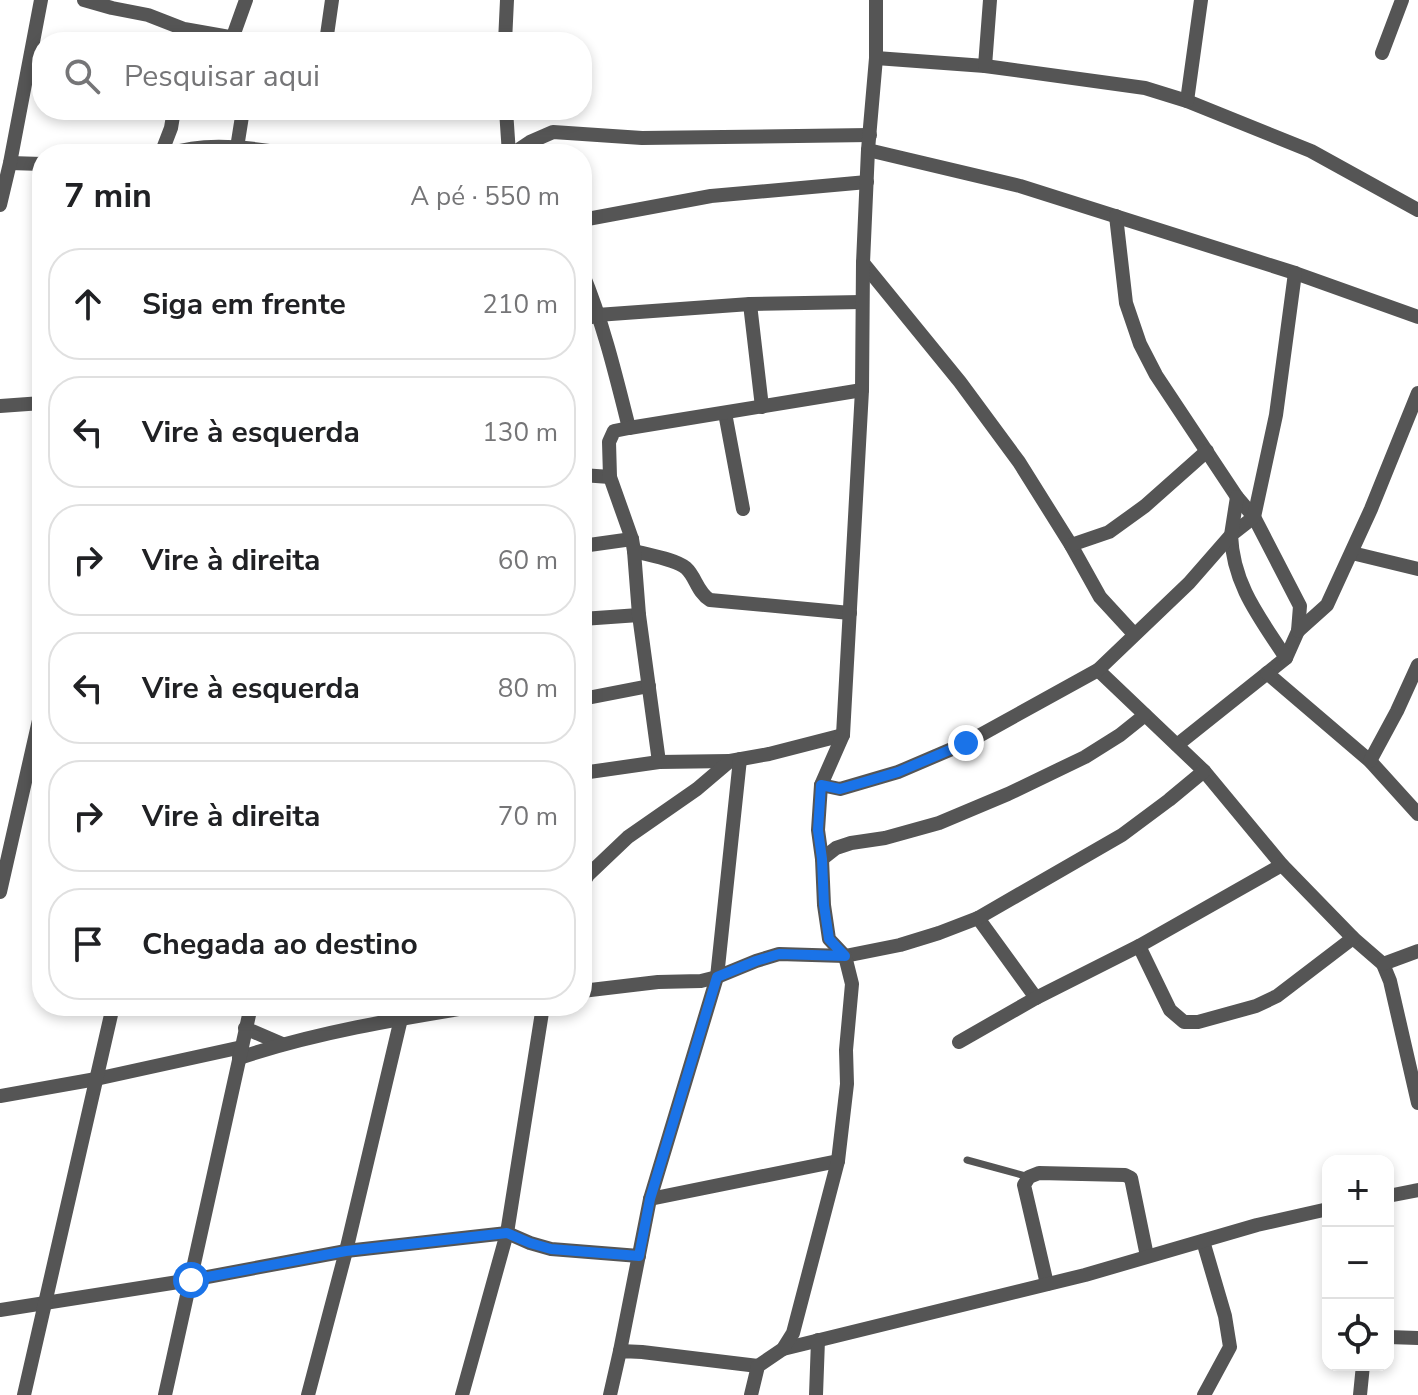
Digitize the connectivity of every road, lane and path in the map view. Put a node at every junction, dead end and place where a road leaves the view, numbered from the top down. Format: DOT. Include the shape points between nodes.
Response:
graph roads {
  1 [pos="39,0"];
  2 [pos="84,0"];
  3 [pos="246,0"];
  4 [pos="332,0"];
  5 [pos="507,0"];
  6 [pos="876,0"];
  7 [pos="990,0"];
  8 [pos="1201,0"];
  9 [pos="1402,0"];
  10 [pos="178,32"];
  11 [pos="235,32"];
  12 [pos="327,32"];
  13 [pos="505,32"];
  14 [pos="1382,53"];
  15 [pos="876,58"];
  16 [pos="985,66"];
  17 [pos="1187,101"];
  18 [pos="172,120"];
  19 [pos="241,120"];
  20 [pos="507,120"];
  21 [pos="7,141"];
  22 [pos="869,142"];
  23 [pos="165,144"];
  24 [pos="237,144"];
  25 [pos="509,144"];
  26 [pos="527,144"];
  27 [pos="10,163"];
  28 [pos="32,164"];
  29 [pos="867,182"];
  30 [pos="0,205"];
  31 [pos="1418,210"];
  32 [pos="1116,216"];
  33 [pos="592,218"];
  34 [pos="863,263"];
  35 [pos="1295,273"];
  36 [pos="592,301"];
  37 [pos="862,302"];
  38 [pos="750,304"];
  39 [pos="597,315"];
  40 [pos="592,317"];
  41 [pos="1418,317"];
  42 [pos="862,390"];
  43 [pos="1418,393"];
  44 [pos="32,404"];
  45 [pos="0,406"];
  46 [pos="762,407"];
  47 [pos="725,413"];
  48 [pos="629,428"];
  49 [pos="1207,451"];
  50 [pos="592,476"];
  51 [pos="610,477"];
  52 [pos="1237,497"];
  53 [pos="743,509"];
  54 [pos="1254,517"];
  55 [pos="1231,535"];
  56 [pos="633,545"];
  57 [pos="1071,545"];
  58 [pos="592,546"];
  59 [pos="1352,553"];
  60 [pos="1418,569"];
  61 [pos="850,613"];
  62 [pos="639,615"];
  63 [pos="592,618"];
  64 [pos="1298,631"];
  65 [pos="1134,634"];
  66 [pos="1286,658"];
  67 [pos="1418,665"];
  68 [pos="1098,670"];
  69 [pos="1267,673"];
  70 [pos="649,686"];
  71 [pos="1413,687"];
  72 [pos="592,697"];
  73 [pos="1145,715"];
  74 [pos="843,735"];
  75 [pos="1177,745"];
  76 [pos="32,751"];
  77 [pos="735,760"];
  78 [pos="1370,761"];
  79 [pos="659,762"];
  80 [pos="1204,771"];
  81 [pos="592,772"];
  82 [pos="821,785"];
  83 [pos="1418,814"];
  84 [pos="822,859"];
  85 [pos="1282,865"];
  86 [pos="592,871"];
  87 [pos="0,892"];
  88 [pos="978,918"];
  89 [pos="1353,938"];
  90 [pos="1139,946"];
  91 [pos="1418,951"];
  92 [pos="845,956"];
  93 [pos="1383,964"];
  94 [pos="717,977"];
  95 [pos="592,990"];
  96 [pos="1036,998"];
  97 [pos="111,1016"];
  98 [pos="248,1016"];
  99 [pos="388,1016"];
  100 [pos="402,1016"];
  101 [pos="541,1016"];
  102 [pos="245,1028"];
  103 [pos="959,1042"];
  104 [pos="282,1044"];
  105 [pos="240,1053"];
  106 [pos="96,1079"];
  107 [pos="0,1096"];
  108 [pos="1418,1103"];
  109 [pos="967,1160"];
  110 [pos="838,1161"];
  111 [pos="1029,1177"];
  112 [pos="1418,1190"];
  113 [pos="1394,1195"];
  114 [pos="650,1199"];
  115 [pos="1322,1210"];
  116 [pos="507,1233"];
  117 [pos="1203,1241"];
  118 [pos="346,1251"];
  119 [pos="639,1256"];
  120 [pos="1147,1256"];
  121 [pos="191,1280"];
  122 [pos="1047,1284"];
  123 [pos="45,1303"];
  124 [pos="0,1310"];
  125 [pos="1394,1337"];
  126 [pos="1418,1338"];
  127 [pos="818,1340"];
  128 [pos="783,1349"];
  129 [pos="620,1351"];
  130 [pos="758,1366"];
  131 [pos="1362,1371"];
  132 [pos="24,1395"];
  133 [pos="165,1395"];
  134 [pos="308,1395"];
  135 [pos="462,1395"];
  136 [pos="610,1395"];
  137 [pos="751,1395"];
  138 [pos="816,1395"];
  139 [pos="1204,1395"];
  140 [pos="1360,1395"];
  1 -- 21 [label="street"];
  2 -- 10 [label="street" via="148,15"];
  3 -- 11 [label="street"];
  4 -- 12 [label="street"];
  5 -- 13 [label="street"];
  6 -- 15 [label="street"];
  7 -- 16 [label="street"];
  8 -- 17 [label="street"];
  9 -- 14 [label="street"];
  15 -- 16 [label="street"];
  15 -- 22 [label="street"];
  16 -- 17 [label="street" via="1145,88"];
  17 -- 31 [label="street" via="1311,151"];
  18 -- 23 [label="street"];
  19 -- 24 [label="street"];
  20 -- 25 [label="street"];
  21 -- 27 [label="street"];
  22 -- 26 [label="street" via="553,132"];
  22 -- 29 [label="street"];
  22 -- 32 [label="street"];
  27 -- 28 [label="street"];
  27 -- 30 [label="street"];
  29 -- 33 [label="street" via="711,196"];
  29 -- 34 [label="street"];
  32 -- 35 [label="street"];
  32 -- 49 [label="street" via="1126,303 1140,344"];
  34 -- 37 [label="street"];
  34 -- 57 [label="street" via="1019,462"];
  35 -- 41 [label="street"];
  35 -- 54 [label="street" via="1276,415"];
  36 -- 39 [label="street"];
  37 -- 38 [label="street"];
  37 -- 42 [label="street"];
  38 -- 39 [label="street"];
  38 -- 46 [label="street"];
  39 -- 40 [label="street"];
  39 -- 48 [label="street"];
  42 -- 46 [label="street"];
  42 -- 61 [label="street"];
  43 -- 59 [label="street"];
  44 -- 45 [label="street"];
  46 -- 47 [label="street"];
  47 -- 48 [label="street"];
  47 -- 53 [label="street"];
  48 -- 51 [label="street" via="614,431 610,438"];
  49 -- 52 [label="street"];
  49 -- 57 [label="street" via="1109,532"];
  50 -- 51 [label="street"];
  51 -- 56 [label="street"];
  52 -- 54 [label="street"];
  52 -- 55 [label="street"];
  54 -- 55 [label="street"];
  54 -- 64 [label="street" via="1300,606"];
  55 -- 65 [label="street"];
  55 -- 66 [label="street" via="1235,568 1245,591"];
  56 -- 58 [label="street"];
  56 -- 61 [label="street" via="687,569 710,600"];
  56 -- 62 [label="street"];
  57 -- 65 [label="street" via="1100,597"];
  59 -- 60 [label="street"];
  59 -- 64 [label="street" via="1327,605"];
  61 -- 74 [label="street"];
  62 -- 63 [label="street"];
  62 -- 70 [label="street"];
  64 -- 66 [label="street"];
  65 -- 68 [label="street"];
  66 -- 69 [label="street"];
  67 -- 71 [label="street"];
  68 -- 73 [label="street"];
  68 -- 82 [label="street" via="966,743 911,766 840,789"];
  69 -- 75 [label="street"];
  69 -- 78 [label="street"];
  70 -- 72 [label="street"];
  70 -- 79 [label="street"];
  71 -- 78 [label="street"];
  73 -- 75 [label="street"];
  73 -- 84 [label="street" via="1085,757 1008,794 939,823 836,848"];
  74 -- 77 [label="street"];
  74 -- 82 [label="street"];
  75 -- 80 [label="street"];
  76 -- 87 [label="street"];
  77 -- 79 [label="street"];
  77 -- 86 [label="street" via="628,837"];
  77 -- 94 [label="street"];
  78 -- 83 [label="street"];
  79 -- 81 [label="street"];
  80 -- 85 [label="street"];
  80 -- 88 [label="street" via="1122,835"];
  82 -- 84 [label="street"];
  84 -- 92 [label="street" via="829,939"];
  85 -- 89 [label="street"];
  85 -- 90 [label="street"];
  88 -- 92 [label="street" via="900,945"];
  88 -- 96 [label="street"];
  89 -- 90 [label="street" via="1277,996 1198,1022 1184,1022 1170,1010"];
  89 -- 93 [label="street"];
  90 -- 96 [label="street"];
  91 -- 93 [label="street"];
  92 -- 94 [label="street" via="779,954"];
  92 -- 110 [label="street" via="852,984"];
  93 -- 108 [label="street"];
  94 -- 95 [label="street"];
  94 -- 114 [label="street"];
  96 -- 103 [label="street"];
  97 -- 106 [label="street"];
  98 -- 102 [label="street"];
  99 -- 104 [label="street"];
  100 -- 118 [label="street"];
  101 -- 116 [label="street"];
  102 -- 104 [label="street"];
  102 -- 105 [label="street"];
  104 -- 105 [label="street"];
  105 -- 106 [label="street"];
  105 -- 121 [label="street"];
  106 -- 107 [label="street"];
  106 -- 123 [label="street"];
  109 -- 111 [label="lane"];
  110 -- 114 [label="street"];
  110 -- 128 [label="street" via="793,1333"];
  111 -- 120 [label="street" via="1039,1173 1131,1178"];
  111 -- 122 [label="street" via="1025,1192"];
  112 -- 113 [label="street"];
  114 -- 119 [label="street"];
  115 -- 117 [label="street"];
  116 -- 118 [label="street"];
  116 -- 119 [label="street" via="551,1249"];
  116 -- 135 [label="street"];
  117 -- 120 [label="street"];
  117 -- 139 [label="street" via="1230,1347"];
  118 -- 121 [label="street"];
  118 -- 134 [label="street"];
  119 -- 129 [label="street"];
  120 -- 122 [label="street"];
  121 -- 123 [label="street"];
  121 -- 133 [label="street"];
  122 -- 127 [label="street"];
  123 -- 124 [label="street"];
  123 -- 132 [label="street"];
  125 -- 126 [label="street"];
  127 -- 128 [label="street"];
  127 -- 138 [label="street"];
  128 -- 130 [label="street"];
  129 -- 130 [label="street"];
  129 -- 136 [label="street"];
  130 -- 137 [label="street"];
  131 -- 140 [label="street"];
}
